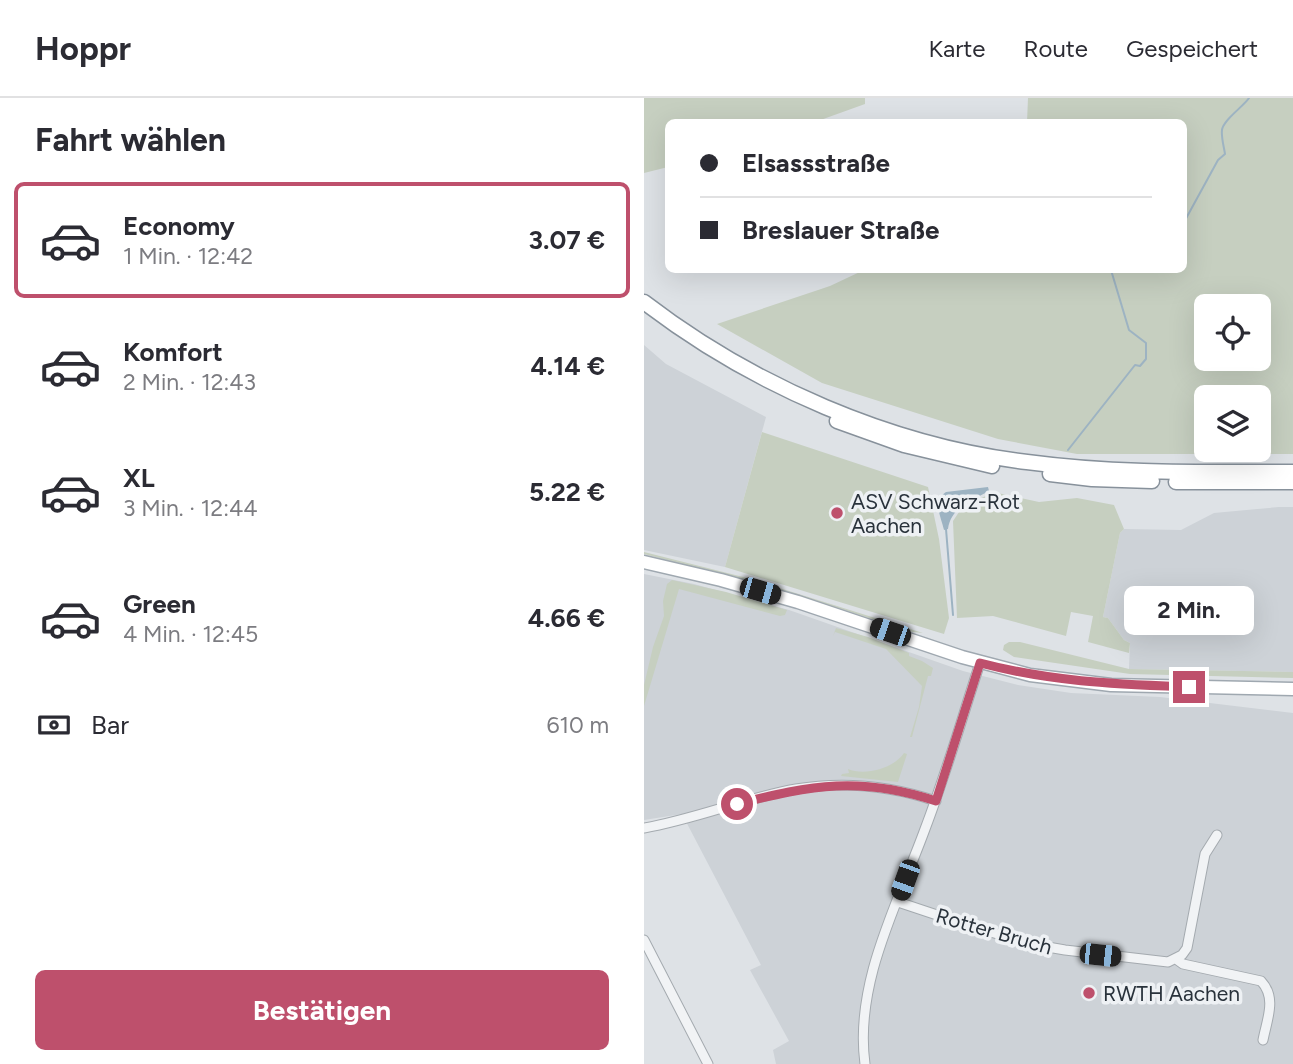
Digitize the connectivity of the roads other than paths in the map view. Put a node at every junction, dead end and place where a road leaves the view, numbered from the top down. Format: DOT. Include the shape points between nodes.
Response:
graph roads {
  1 [pos="644,302"];
  2 [pos="644,313"];
  3 [pos="1293,472"];
  4 [pos="1293,482"];
  5 [pos="644,562"];
  6 [pos="980,663"];
  7 [pos="1293,689"];
  8 [pos="936,801"];
  9 [pos="644,828"];
  10 [pos="1217,835"];
  11 [pos="898,902"];
  12 [pos="644,940"];
  13 [pos="1176,959"];
  14 [pos="1263,1040"];
  15 [pos="708,1064"];
  16 [pos="864,1064"];
  1 -- 3 [label="highway" via="716,351 813,401 870,424 966,451 1094,469"];
  2 -- 4 [label="highway" via="711,359 809,410 855,429 951,457 1092,479"];
  5 -- 6 [label="main road" via="799,602"];
  6 -- 7 [label="main road" via="1030,675 1111,685"];
  6 -- 8 [label="street"];
  8 -- 9 [label="street" via="871,786 816,786"];
  8 -- 11 [label="street"];
  10 -- 13 [label="street" via="1205,854 1187,948"];
  11 -- 13 [label="street, Rotter Bruch" via="1036,945 1144,960"];
  11 -- 16 [label="street" via="873,971 864,1016"];
  12 -- 15 [label="street"];
  13 -- 14 [label="street, Rotter Bruch" via="1261,981 1270,996"];
}
